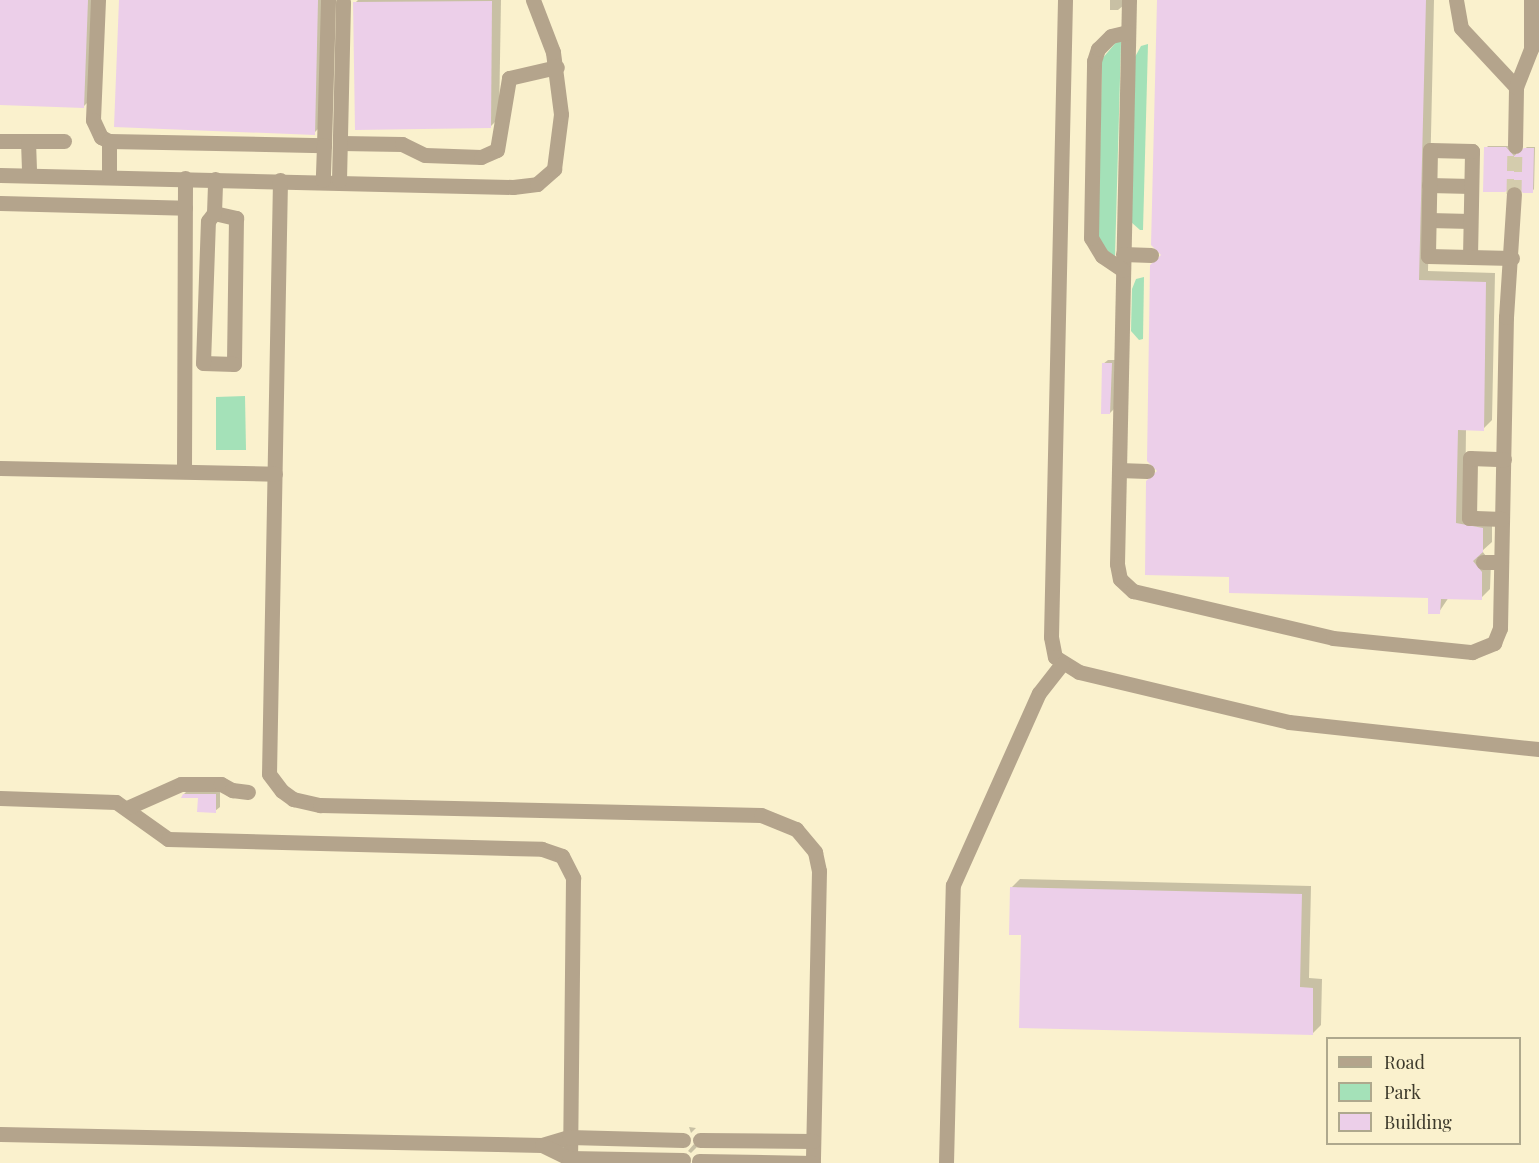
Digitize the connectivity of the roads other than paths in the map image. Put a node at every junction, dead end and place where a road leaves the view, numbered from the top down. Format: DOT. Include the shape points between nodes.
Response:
graph roads {
  1 [pos="98,0"];
  2 [pos="533,0"];
  3 [pos="1065,0"];
  4 [pos="1129,0"];
  5 [pos="1456,0"];
  6 [pos="1531,0"];
  7 [pos="336,1"];
  8 [pos="1128,32"];
  9 [pos="557,67"];
  10 [pos="1516,87"];
  11 [pos="0,141"];
  12 [pos="28,141"];
  13 [pos="64,141"];
  14 [pos="109,141"];
  15 [pos="341,142"];
  16 [pos="324,145"];
  17 [pos="1515,146"];
  18 [pos="0,175"];
  19 [pos="29,175"];
  20 [pos="109,177"];
  21 [pos="185,178"];
  22 [pos="215,179"];
  23 [pos="280,180"];
  24 [pos="323,180"];
  25 [pos="339,180"];
  26 [pos="1430,185"];
  27 [pos="1471,186"];
  28 [pos="1514,194"];
  29 [pos="0,203"];
  30 [pos="185,208"];
  31 [pos="214,213"];
  32 [pos="1429,220"];
  33 [pos="1470,221"];
  34 [pos="1151,255"];
  35 [pos="1470,257"];
  36 [pos="1512,258"];
  37 [pos="1123,262"];
  38 [pos="1504,459"];
  39 [pos="0,468"];
  40 [pos="184,470"];
  41 [pos="1119,470"];
  42 [pos="1147,471"];
  43 [pos="275,474"];
  44 [pos="1502,519"];
  45 [pos="1483,562"];
  46 [pos="1502,562"];
  47 [pos="1062,664"];
  48 [pos="1539,749"];
  49 [pos="248,792"];
  50 [pos="0,798"];
  51 [pos="129,807"];
  52 [pos="0,1134"];
  53 [pos="569,1137"];
  54 [pos="683,1140"];
  55 [pos="700,1140"];
  56 [pos="813,1141"];
  57 [pos="542,1145"];
  58 [pos="570,1161"];
  59 [pos="813,1163"];
  60 [pos="946,1163"];
  1 -- 14 [label="street" via="93,120 96,131"];
  2 -- 9 [label="street"];
  3 -- 47 [label="street" via="1050,637 1053,652"];
  4 -- 8 [label="street"];
  5 -- 10 [label="street" via="1461,28"];
  6 -- 10 [label="street" via="1530,51"];
  7 -- 15 [label="street"];
  7 -- 16 [label="street"];
  8 -- 37 [label="street"];
  8 -- 37 [label="street" via="1111,36 1094,61 1091,238 1102,256"];
  9 -- 15 [label="street" via="508,78 497,150 481,157 425,155 402,144"];
  9 -- 25 [label="street" via="560,135 554,169 544,181 513,187"];
  10 -- 17 [label="street"];
  11 -- 12 [label="street"];
  12 -- 13 [label="street"];
  12 -- 19 [label="street"];
  14 -- 16 [label="street"];
  14 -- 20 [label="street"];
  15 -- 25 [label="street"];
  16 -- 24 [label="street"];
  18 -- 19 [label="street"];
  19 -- 20 [label="street"];
  20 -- 21 [label="street"];
  21 -- 22 [label="street"];
  21 -- 30 [label="street"];
  22 -- 23 [label="street"];
  22 -- 31 [label="street"];
  23 -- 24 [label="street"];
  23 -- 43 [label="street"];
  24 -- 25 [label="street"];
  26 -- 27 [label="street"];
  26 -- 27 [label="street" via="1430,150 1472,151"];
  26 -- 32 [label="street"];
  27 -- 33 [label="street"];
  28 -- 36 [label="street"];
  29 -- 30 [label="street"];
  30 -- 40 [label="street"];
  31 -- 31 [label="street" via="237,218 234,364 204,363 208,221"];
  32 -- 33 [label="street"];
  32 -- 35 [label="street" via="1428,256"];
  33 -- 35 [label="street"];
  34 -- 37 [label="street"];
  35 -- 36 [label="street"];
  36 -- 38 [label="street" via="1506,317"];
  37 -- 41 [label="street"];
  38 -- 44 [label="street"];
  38 -- 44 [label="street" via="1470,458 1469,518"];
  39 -- 40 [label="street"];
  40 -- 43 [label="street"];
  41 -- 42 [label="street"];
  41 -- 46 [label="street" via="1117,564 1123,584 1138,593 1320,636 1476,652 1490,646 1499,634"];
  43 -- 56 [label="street" via="268,763 275,784 293,799 320,805 761,815 789,824 810,844 819,871"];
  44 -- 46 [label="street"];
  45 -- 46 [label="street"];
  47 -- 48 [label="street" via="1084,674 1298,724"];
  47 -- 60 [label="street" via="1039,693 953,885"];
  49 -- 51 [label="street" via="221,784 181,783"];
  50 -- 51 [label="street" via="110,800"];
  51 -- 53 [label="street" via="158,835 168,838 542,849 562,856 573,878"];
  52 -- 57 [label="street"];
  53 -- 54 [label="street"];
  53 -- 57 [label="street"];
  53 -- 58 [label="street"];
  55 -- 56 [label="street"];
  56 -- 59 [label="street"];
  57 -- 58 [label="street"];
  58 -- 59 [label="street"];
}
